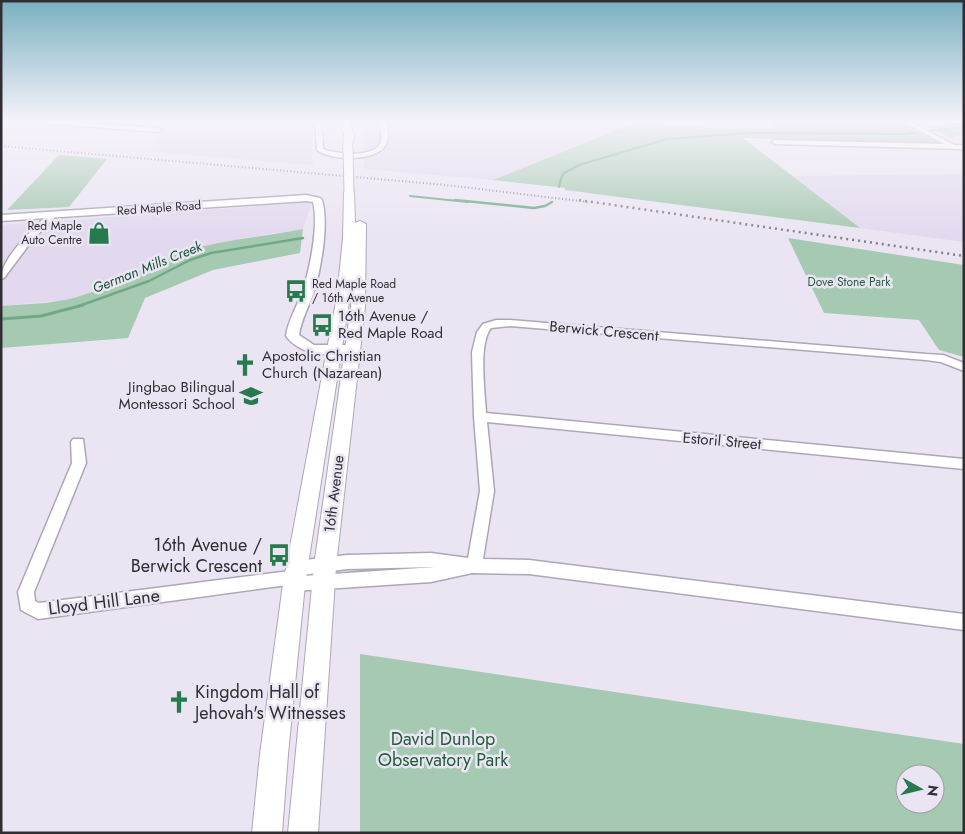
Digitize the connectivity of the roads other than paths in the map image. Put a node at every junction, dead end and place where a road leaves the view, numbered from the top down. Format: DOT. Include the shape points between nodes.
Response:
graph roads {
  1 [pos="354,159"];
  2 [pos="356,159"];
  3 [pos="359,174"];
  4 [pos="355,191"];
  5 [pos="53,214"];
  6 [pos="1,218"];
  7 [pos="1,276"];
  8 [pos="335,348"];
  9 [pos="353,348"];
  10 [pos="964,367"];
  11 [pos="480,417"];
  12 [pos="78,442"];
  13 [pos="964,464"];
  14 [pos="474,566"];
  15 [pos="324,574"];
  16 [pos="295,576"];
  17 [pos="964,622"];
  18 [pos="267,833"];
  19 [pos="303,833"];
  1 -- 4 [label="main road, 16th Avenue, bridge"];
  2 -- 3 [label="main road, 16th Avenue"];
  4 -- 8 [label="main road, 16th Avenue"];
  4 -- 9 [label="main road, 16th Avenue" via="359,294"];
  5 -- 6 [label="street, Red Maple Road"];
  5 -- 7 [label="street"];
  5 -- 8 [label="street, Red Maple Road" via="306,198 317,200 320,205 319,228 312,271 292,336 298,344 311,349"];
  8 -- 9 [label="street"];
  8 -- 16 [label="main road, 16th Avenue"];
  9 -- 15 [label="main road, 16th Avenue"];
  10 -- 11 [label="street, Berwick Crescent" via="926,357 496,323 482,332 478,352"];
  11 -- 13 [label="street, Estoril Street"];
  11 -- 14 [label="street, Berwick Crescent" via="487,476 486,501"];
  12 -- 16 [label="street, Lloyd Hill Lane" via="80,462 26,592 27,605 38,611"];
  14 -- 15 [label="street" via="431,575"];
  14 -- 17 [label="street" via="529,567"];
  15 -- 16 [label="street"];
  15 -- 19 [label="main road, 16th Avenue"];
  16 -- 18 [label="main road, 16th Avenue"];
}
